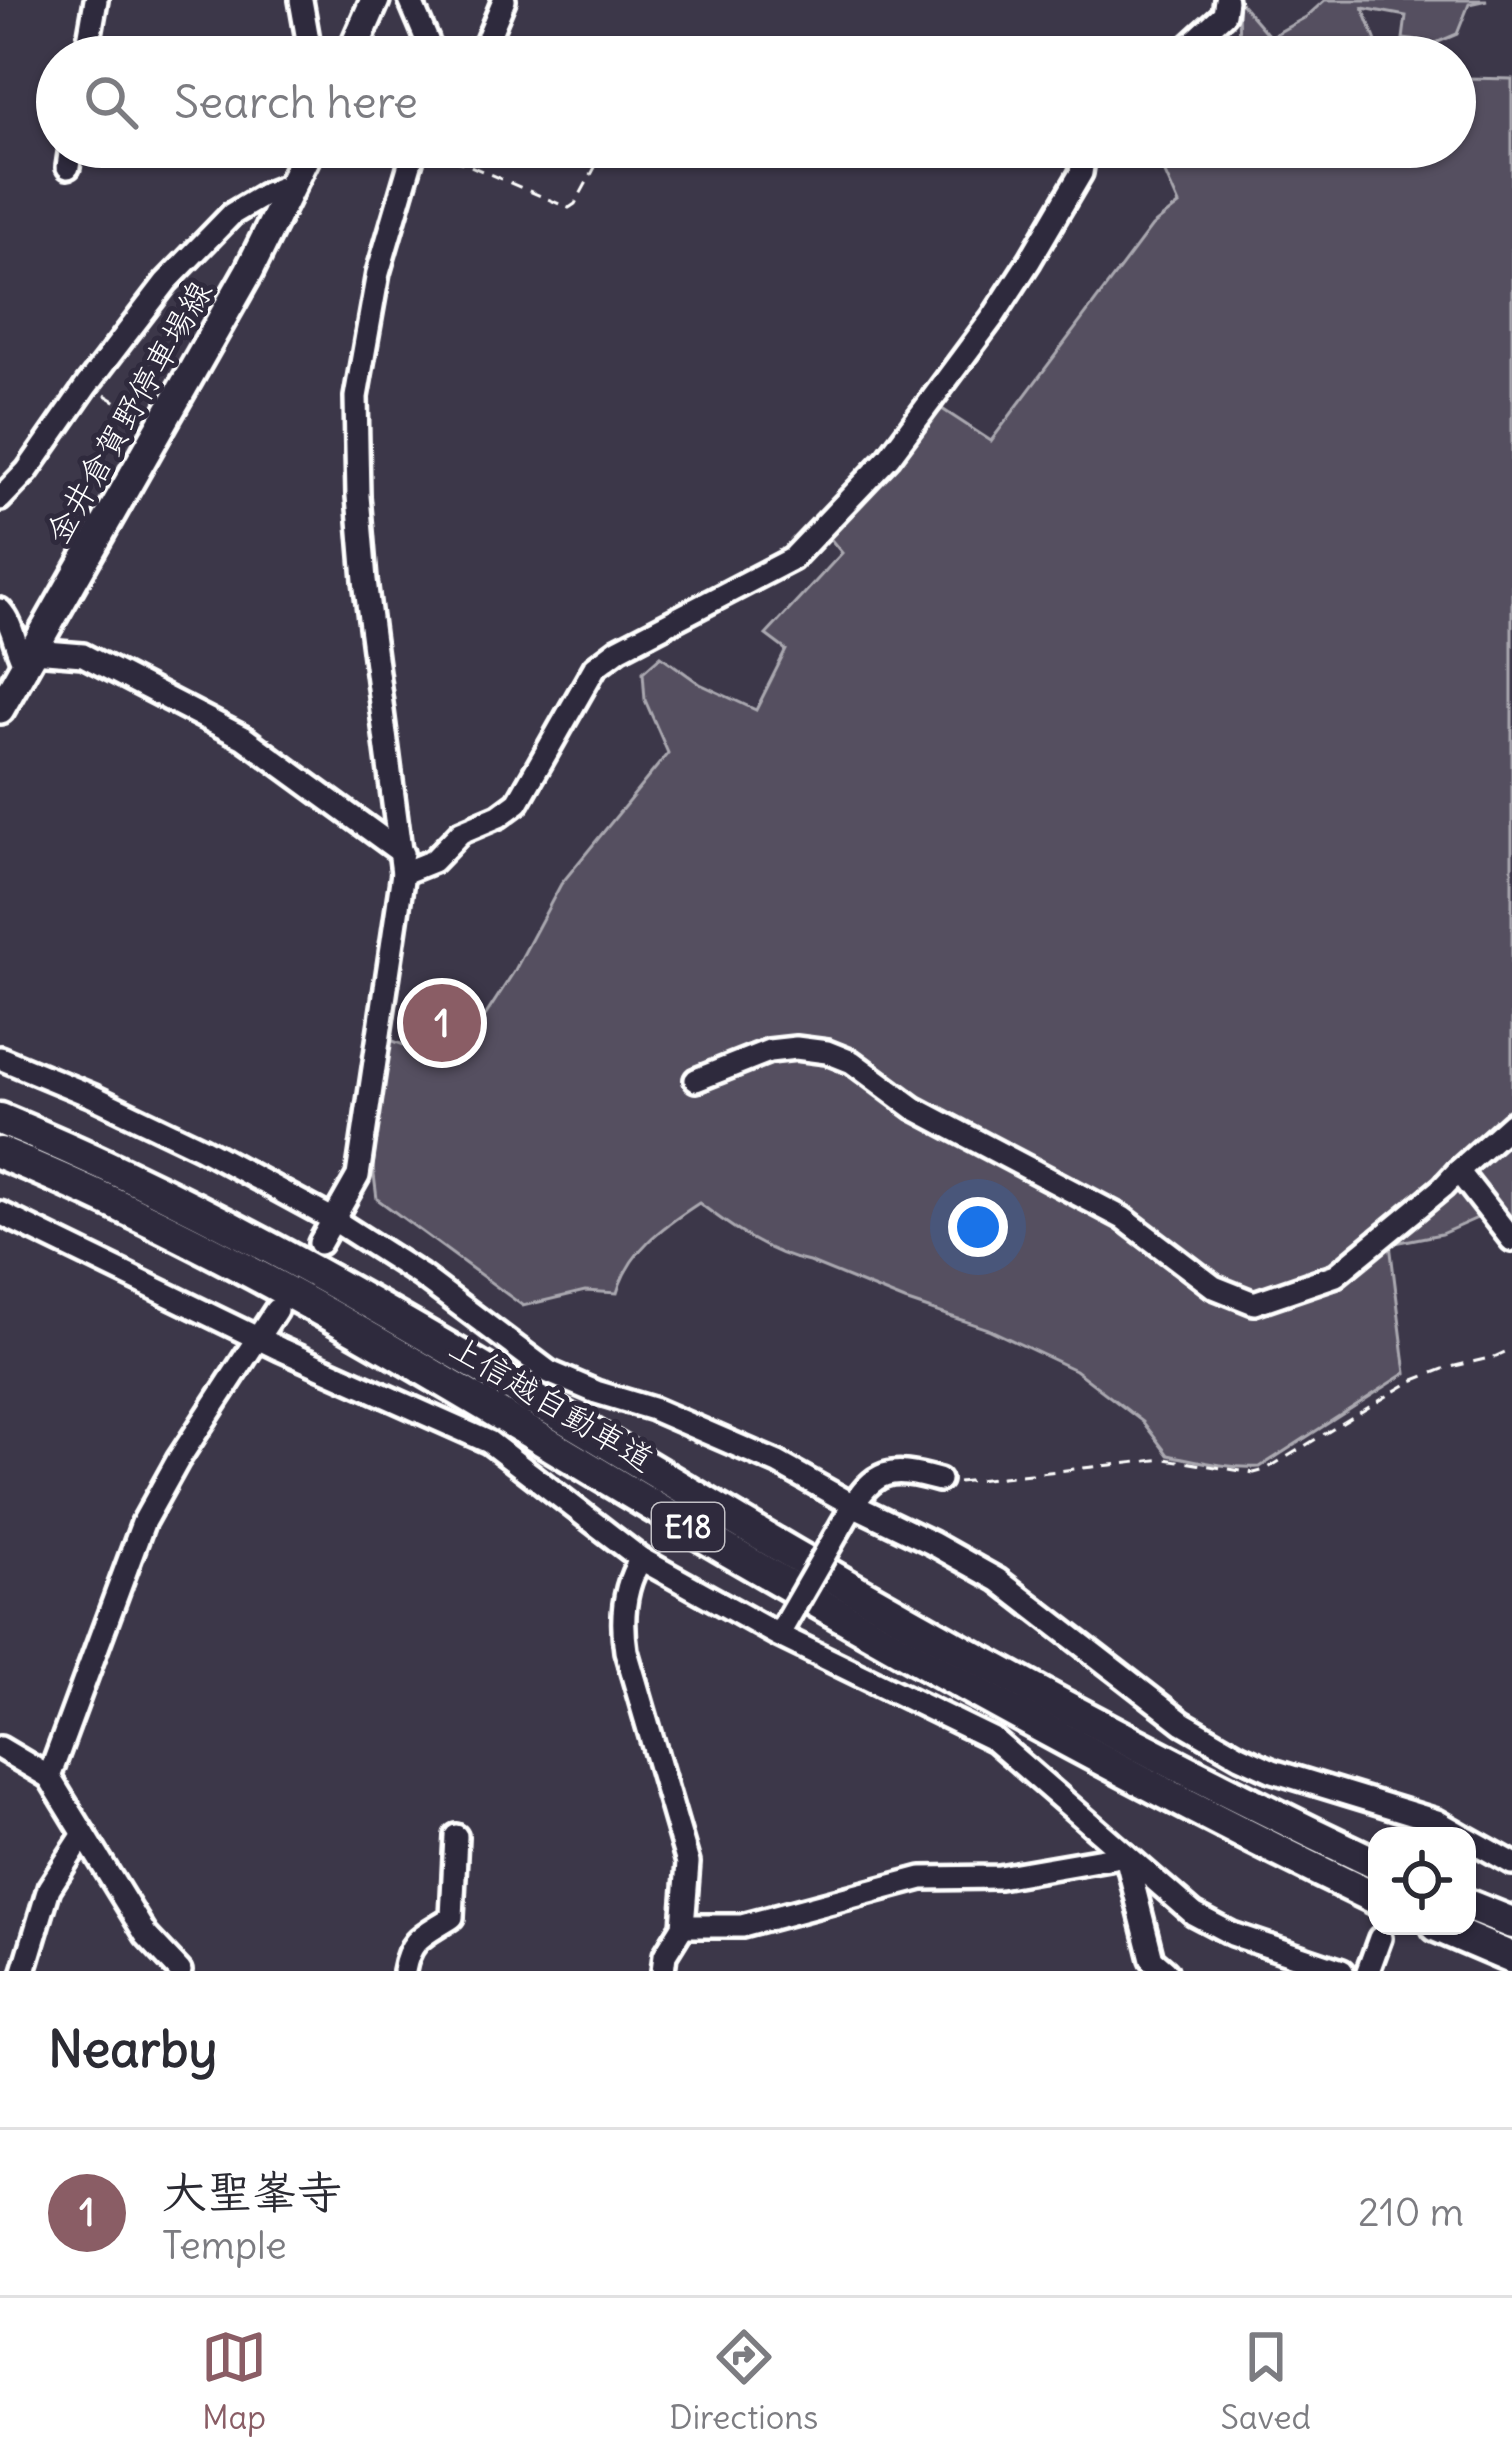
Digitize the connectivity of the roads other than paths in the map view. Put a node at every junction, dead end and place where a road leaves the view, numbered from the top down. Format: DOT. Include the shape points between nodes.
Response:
graph roads {
  1 [pos="96,0"];
  2 [pos="301,0"];
  3 [pos="375,0"];
  4 [pos="410,0"];
  5 [pos="504,0"];
  6 [pos="1226,0"];
  7 [pos="90,36"];
  8 [pos="307,36"];
  9 [pos="359,36"];
  10 [pos="425,36"];
  11 [pos="489,36"];
  12 [pos="1200,36"];
  13 [pos="300,168"];
  14 [pos="409,168"];
  15 [pos="1082,168"];
  16 [pos="292,184"];
  17 [pos="0,499"];
  18 [pos="0,610"];
  19 [pos="29,658"];
  20 [pos="0,709"];
  21 [pos="403,863"];
  22 [pos="0,1058"];
  23 [pos="696,1080"];
  24 [pos="0,1119"];
  25 [pos="1512,1124"];
  26 [pos="0,1153"];
  27 [pos="1458,1171"];
  28 [pos="0,1214"];
  29 [pos="334,1220"];
  30 [pos="1512,1240"];
  31 [pos="320,1243"];
  32 [pos="276,1310"];
  33 [pos="257,1337"];
  34 [pos="939,1480"];
  35 [pos="850,1510"];
  36 [pos="641,1559"];
  37 [pos="781,1630"];
  38 [pos="0,1748"];
  39 [pos="49,1777"];
  40 [pos="1427,1827"];
  41 [pos="84,1834"];
  42 [pos="456,1836"];
  43 [pos="1476,1842"];
  44 [pos="1126,1855"];
  45 [pos="1510,1859"];
  46 [pos="1368,1860"];
  47 [pos="1368,1895"];
  48 [pos="1476,1909"];
  49 [pos="1512,1923"];
  50 [pos="683,1926"];
  51 [pos="1458,1935"];
  52 [pos="1380,1938"];
  53 [pos="1512,1958"];
  54 [pos="24,1971"];
  55 [pos="180,1971"];
  56 [pos="404,1971"];
  57 [pos="663,1971"];
  58 [pos="1166,1971"];
  59 [pos="1342,1971"];
  60 [pos="1368,1971"];
  1 -- 7 [label="street"];
  2 -- 8 [label="street"];
  3 -- 9 [label="main road"];
  4 -- 10 [label="street"];
  5 -- 11 [label="street"];
  6 -- 12 [label="street" via="1224,14"];
  13 -- 16 [label="main road, 金井倉賀野停車場線"];
  14 -- 21 [label="street" via="378,273 356,397 365,580"];
  15 -- 21 [label="street" via="993,317 889,457 792,559 595,667 518,802 461,832 433,861"];
  16 -- 17 [label="street" via="232,214 166,282"];
  16 -- 19 [label="main road, 金井倉賀野停車場線"];
  18 -- 19 [label="street" via="17,652"];
  19 -- 20 [label="main road, 金井倉賀野停車場線"];
  19 -- 21 [label="street" via="83,655 244,739"];
  21 -- 29 [label="street" via="358,1176"];
  22 -- 29 [label="street" via="202,1148"];
  23 -- 27 [label="street" via="769,1051 827,1052 914,1108 1123,1218 1214,1287 1254,1303 1336,1275"];
  24 -- 46 [label="highway, 上信越自動車道 / E18" via="313,1271 916,1624"];
  25 -- 27 [label="street"];
  26 -- 47 [label="highway, 上信越自動車道 / E18" via="278,1287 989,1700"];
  27 -- 30 [label="street"];
  28 -- 33 [label="street"];
  29 -- 31 [label="street"];
  29 -- 35 [label="street" via="549,1372 718,1435"];
  32 -- 33 [label="street"];
  33 -- 36 [label="street" via="489,1442"];
  33 -- 39 [label="street" via="143,1523"];
  34 -- 35 [label="street" via="889,1474 862,1489"];
  35 -- 37 [label="street, bridge"];
  35 -- 40 [label="street" via="998,1580 1184,1724 1240,1756"];
  36 -- 37 [label="street"];
  36 -- 50 [label="street" via="622,1625 688,1863"];
  37 -- 44 [label="street" via="994,1741"];
  38 -- 39 [label="street"];
  39 -- 41 [label="street"];
  41 -- 54 [label="street" via="50,1888"];
  41 -- 55 [label="street" via="146,1935"];
  42 -- 56 [label="street" via="452,1917 414,1942"];
  43 -- 45 [label="street"];
  44 -- 50 [label="street" via="999,1876 922,1878 742,1926"];
  44 -- 58 [label="street" via="1151,1959"];
  44 -- 59 [label="street" via="1194,1914"];
  48 -- 49 [label="highway"];
  50 -- 57 [label="street"];
  51 -- 53 [label="highway"];
  52 -- 60 [label="street"];
}
